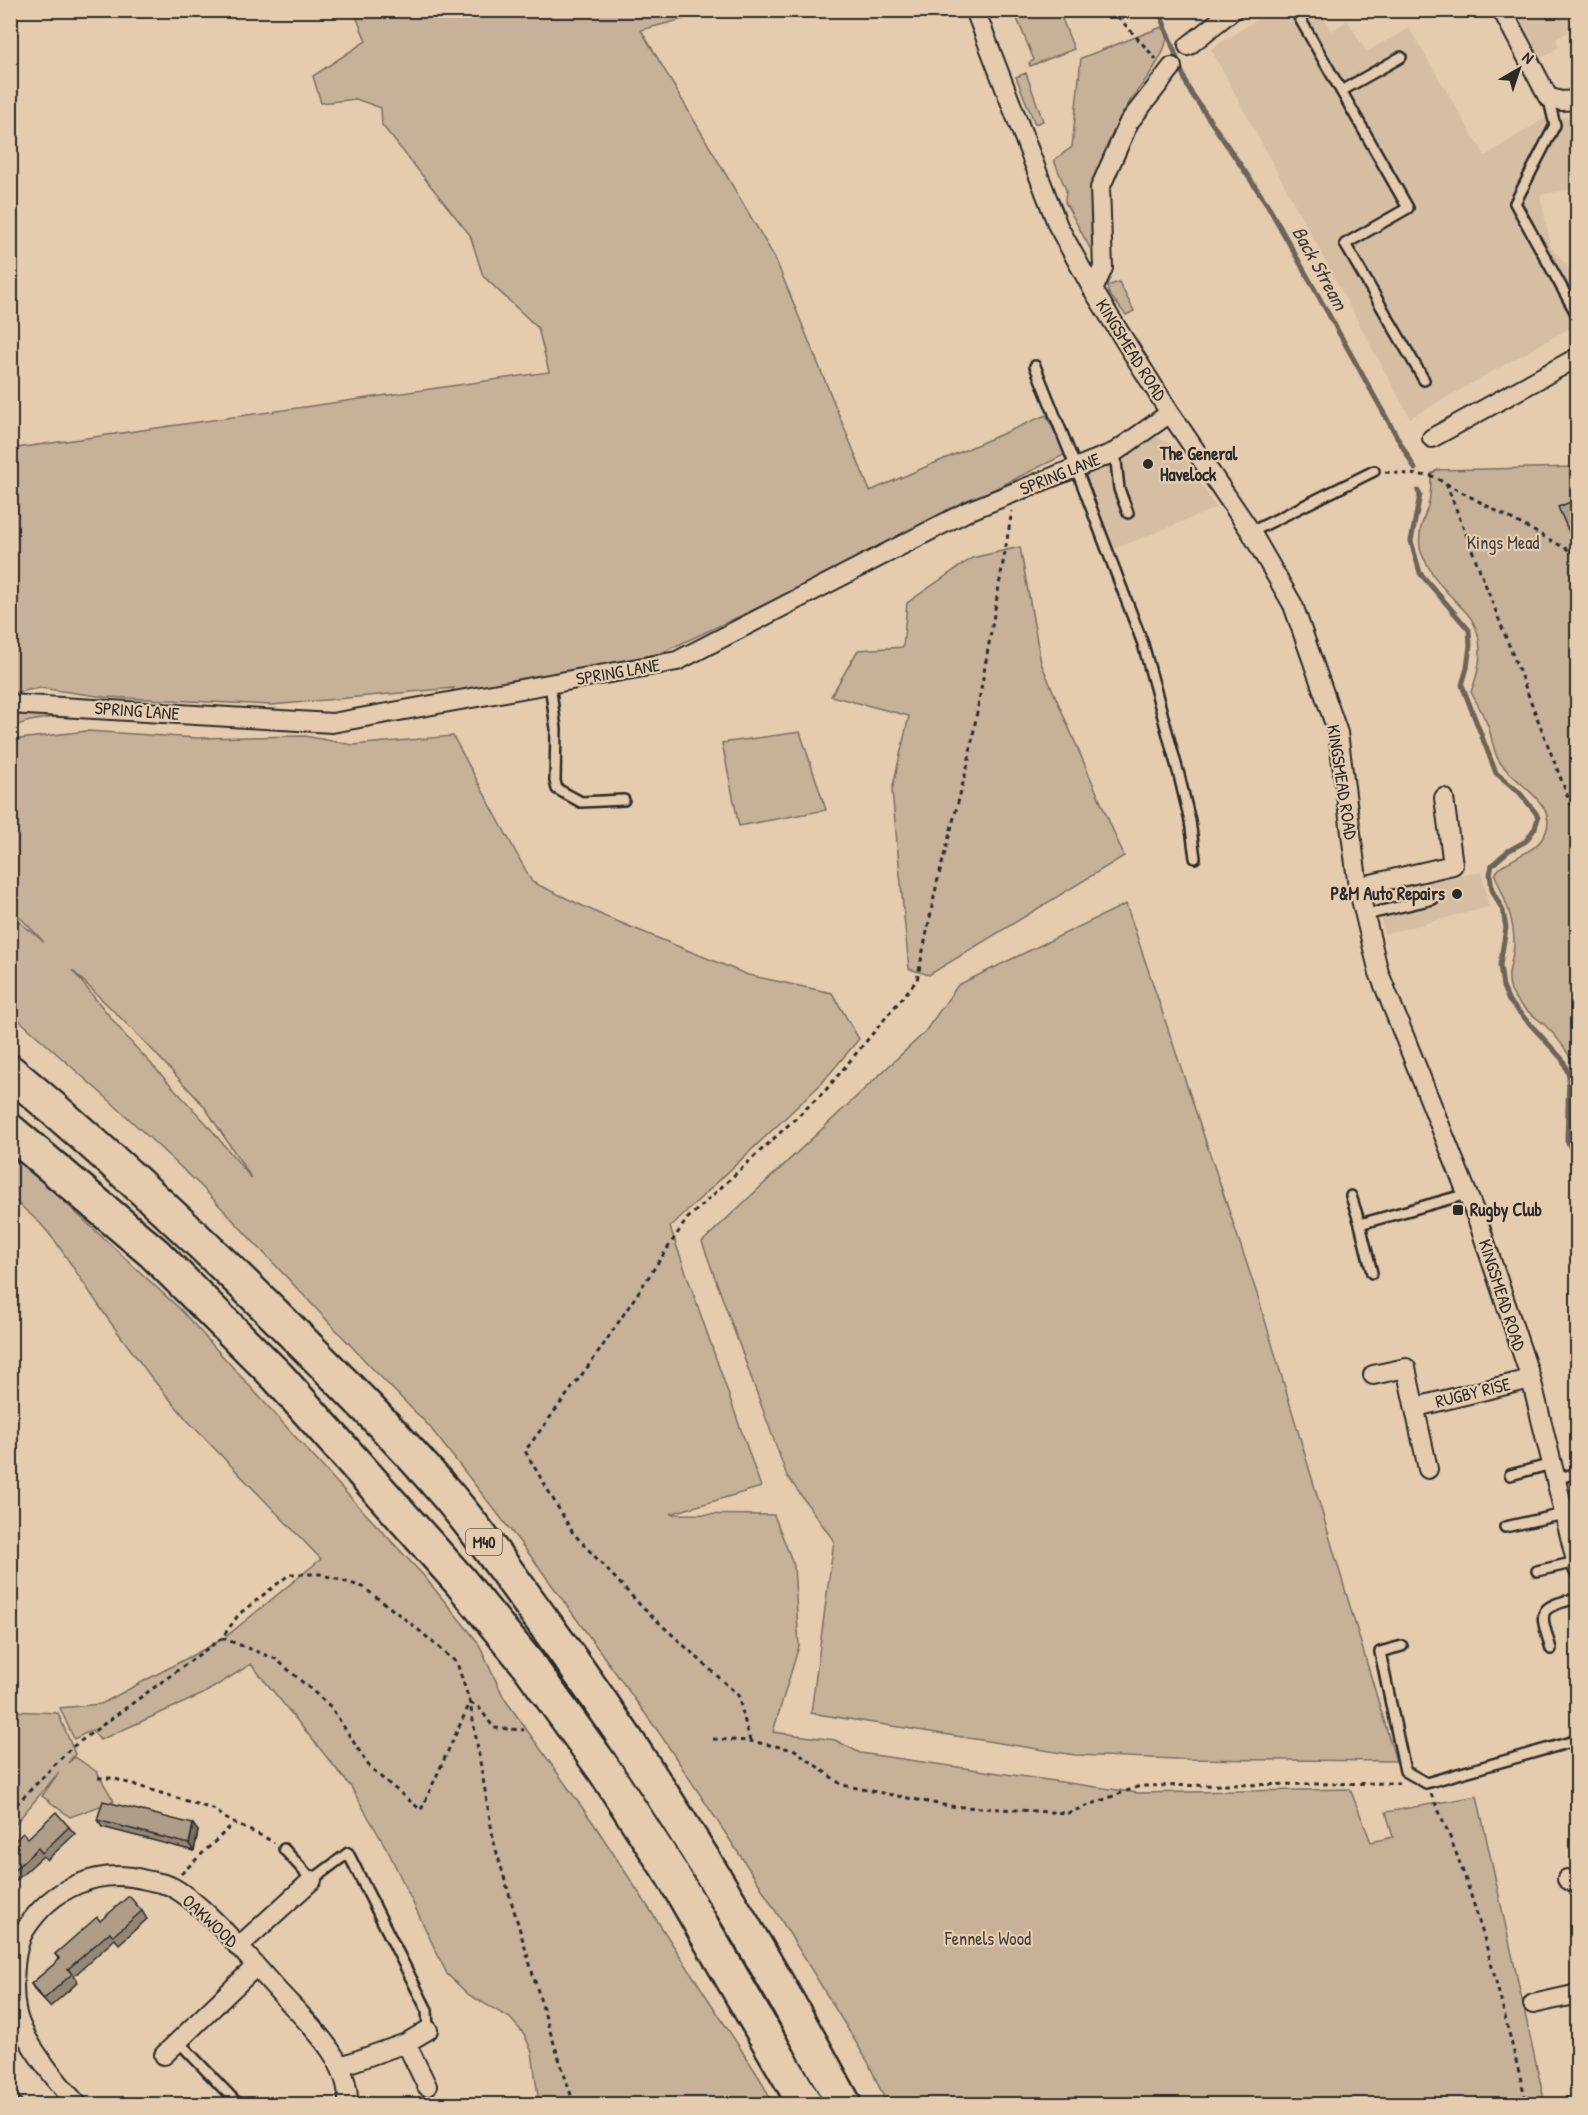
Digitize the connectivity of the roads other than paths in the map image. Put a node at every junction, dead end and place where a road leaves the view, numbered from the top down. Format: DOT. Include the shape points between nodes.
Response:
graph roads {
  1 [pos="975,10"];
  2 [pos="1233,10"];
  3 [pos="1295,10"];
  4 [pos="1502,10"];
  5 [pos="1188,46"];
  6 [pos="1401,57"];
  7 [pos="1165,65"];
  8 [pos="1341,91"];
  9 [pos="1548,97"];
  10 [pos="1578,100"];
  11 [pos="1093,290"];
  12 [pos="1577,315"];
  13 [pos="1578,357"];
  14 [pos="1035,366"];
  15 [pos="1424,380"];
  16 [pos="1170,412"];
  17 [pos="1432,438"];
  18 [pos="1114,452"];
  19 [pos="1076,468"];
  20 [pos="1374,471"];
  21 [pos="1128,513"];
  22 [pos="1251,532"];
  23 [pos="550,684"];
  24 [pos="10,704"];
  25 [pos="1444,798"];
  26 [pos="624,800"];
  27 [pos="1195,858"];
  28 [pos="1358,887"];
  29 [pos="1433,899"];
  30 [pos="1365,915"];
  31 [pos="10,1072"];
  32 [pos="10,1131"];
  33 [pos="1467,1194"];
  34 [pos="1352,1196"];
  35 [pos="1360,1224"];
  36 [pos="1372,1273"];
  37 [pos="1373,1375"];
  38 [pos="1531,1379"];
  39 [pos="1416,1407"];
  40 [pos="1428,1469"];
  41 [pos="1553,1472"];
  42 [pos="1578,1473"];
  43 [pos="1510,1475"];
  44 [pos="1564,1514"];
  45 [pos="1505,1527"];
  46 [pos="1577,1566"];
  47 [pos="1537,1571"];
  48 [pos="1578,1598"];
  49 [pos="1402,1646"];
  50 [pos="1551,1650"];
  51 [pos="1578,1740"];
  52 [pos="284,1850"];
  53 [pos="312,1880"];
  54 [pos="238,1947"];
  55 [pos="255,1967"];
  56 [pos="1578,1994"];
  57 [pos="1533,2004"];
  58 [pos="428,2030"];
  59 [pos="178,2040"];
  60 [pos="406,2043"];
  61 [pos="164,2055"];
  62 [pos="341,2066"];
  63 [pos="427,2086"];
  64 [pos="66,2101"];
  65 [pos="238,2104"];
  66 [pos="348,2104"];
  67 [pos="805,2104"];
  68 [pos="844,2104"];
  1 -- 11 [label="street, KINGSMEAD ROAD" via="1058,226"];
  2 -- 5 [label="street"];
  3 -- 8 [label="lane"];
  4 -- 9 [label="street"];
  6 -- 8 [label="lane"];
  7 -- 11 [label="street" via="1129,122 1100,188 1103,268"];
  8 -- 15 [label="lane" via="1408,208 1345,244"];
  9 -- 10 [label="street"];
  9 -- 12 [label="lane" via="1555,125 1515,203"];
  11 -- 16 [label="street, KINGSMEAD ROAD"];
  13 -- 17 [label="street"];
  14 -- 19 [label="lane"];
  16 -- 18 [label="street, SPRING LANE"];
  16 -- 22 [label="street, KINGSMEAD ROAD"];
  18 -- 19 [label="street, SPRING LANE"];
  18 -- 21 [label="lane" via="1119,489"];
  19 -- 23 [label="street, SPRING LANE" via="968,511 677,661"];
  19 -- 27 [label="lane" via="1146,654 1190,821"];
  20 -- 22 [label="lane"];
  22 -- 28 [label="street, KINGSMEAD ROAD" via="1293,605 1338,733"];
  23 -- 24 [label="street, SPRING LANE" via="332,723"];
  23 -- 26 [label="lane" via="557,789 581,802"];
  25 -- 28 [label="street" via="1453,865"];
  28 -- 30 [label="street, KINGSMEAD ROAD"];
  29 -- 30 [label="lane"];
  30 -- 33 [label="street, KINGSMEAD ROAD" via="1379,973"];
  31 -- 68 [label="highway, M40" via="159,1202 332,1372 449,1498 591,1685 697,1848"];
  32 -- 67 [label="highway, M40" via="154,1253 278,1377 520,1654 605,1771 674,1876"];
  33 -- 35 [label="lane"];
  33 -- 38 [label="street, KINGSMEAD ROAD"];
  34 -- 35 [label="lane"];
  35 -- 36 [label="lane"];
  37 -- 39 [label="street, RUGBY RISE" via="1406,1368"];
  38 -- 39 [label="street, RUGBY RISE"];
  38 -- 41 [label="street, KINGSMEAD ROAD"];
  39 -- 40 [label="street, RUGBY RISE"];
  41 -- 42 [label="lane"];
  41 -- 43 [label="lane"];
  41 -- 44 [label="street, KINGSMEAD ROAD"];
  44 -- 45 [label="lane"];
  44 -- 46 [label="street, KINGSMEAD ROAD"];
  46 -- 47 [label="lane"];
  48 -- 50 [label="lane" via="1544,1610 1542,1618"];
  49 -- 51 [label="lane" via="1380,1652 1405,1771 1426,1783"];
  52 -- 53 [label="lane"];
  53 -- 54 [label="street"];
  53 -- 58 [label="lane" via="348,1853 428,2010"];
  54 -- 55 [label="street, OAKWOOD"];
  54 -- 64 [label="street, OAKWOOD" via="199,1906 171,1886 127,1875 86,1880 51,1899 24,1931 14,1965 17,2015"];
  55 -- 59 [label="street"];
  55 -- 62 [label="street, OAKWOOD"];
  56 -- 57 [label="street"];
  58 -- 60 [label="street"];
  59 -- 61 [label="street"];
  59 -- 65 [label="lane"];
  60 -- 62 [label="street"];
  60 -- 63 [label="street"];
  62 -- 66 [label="street, OAKWOOD"];
}
